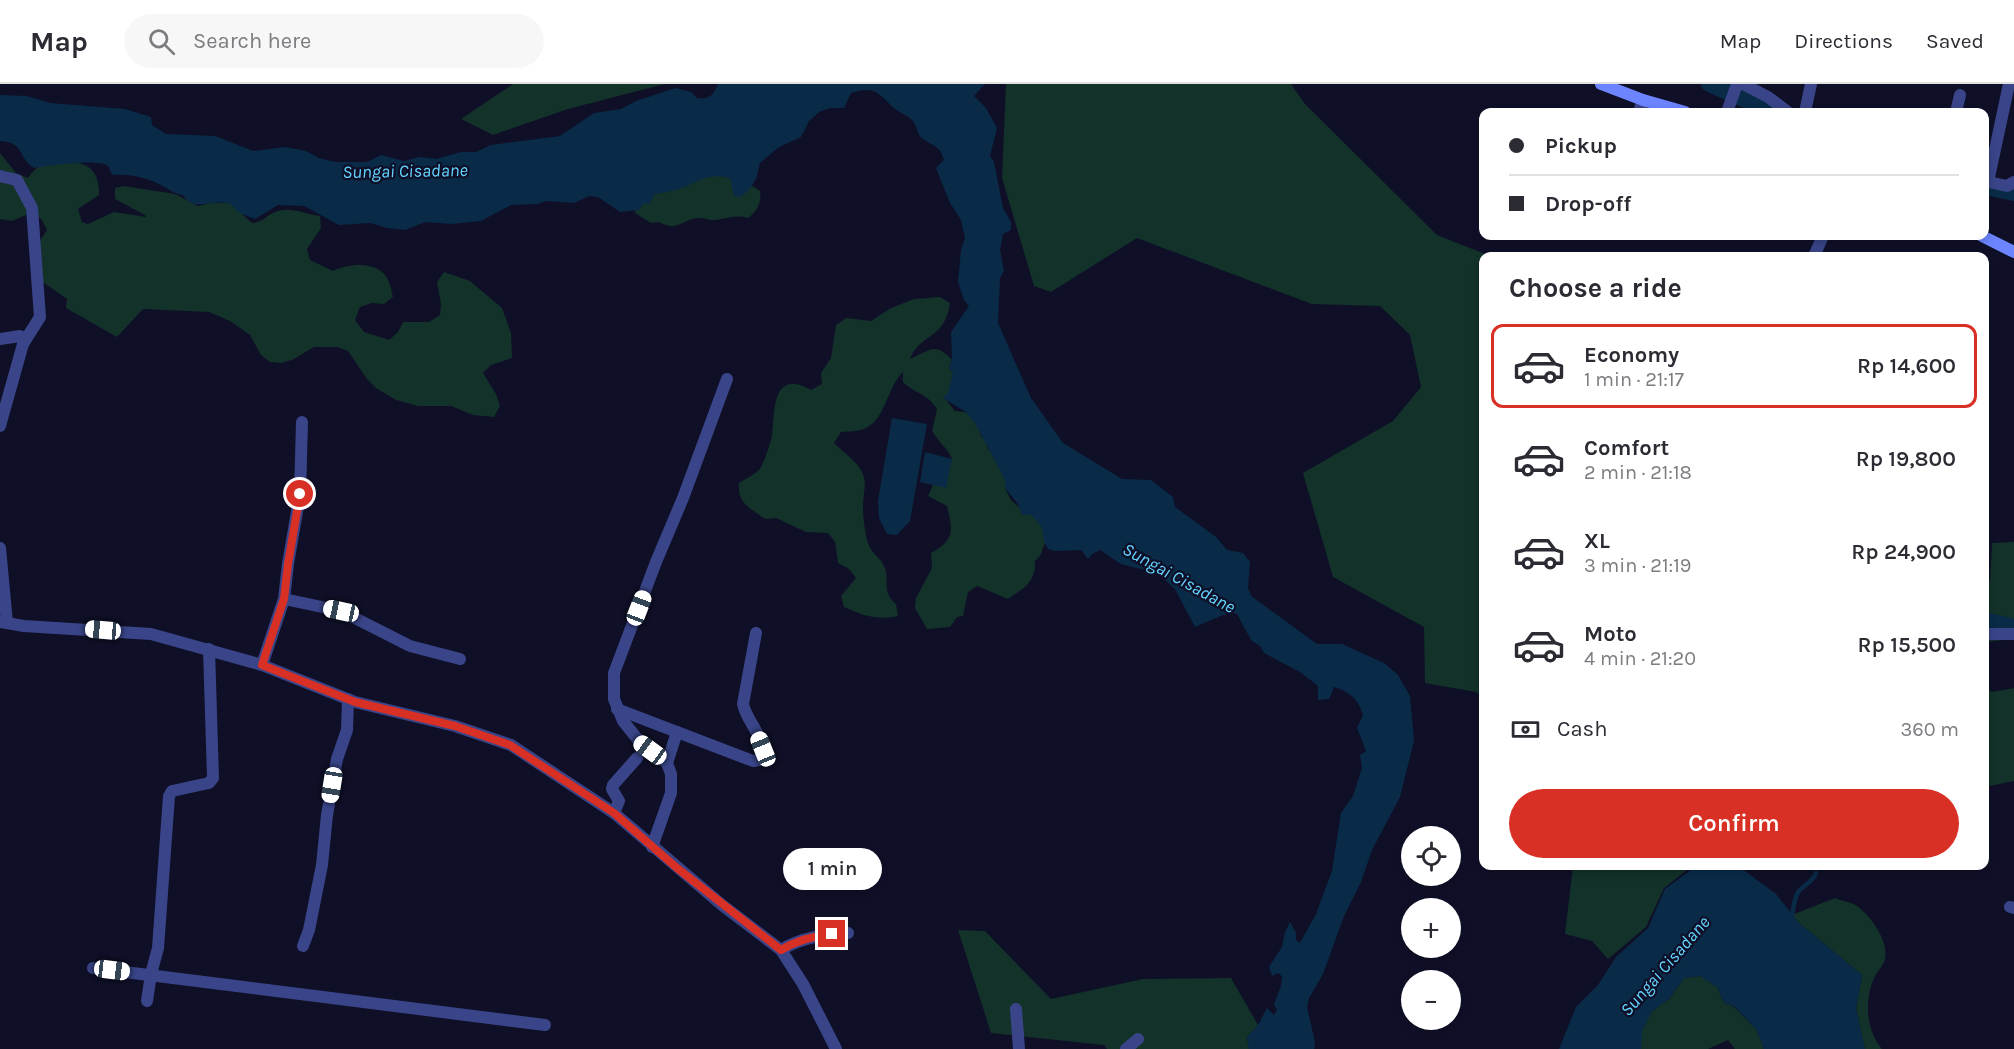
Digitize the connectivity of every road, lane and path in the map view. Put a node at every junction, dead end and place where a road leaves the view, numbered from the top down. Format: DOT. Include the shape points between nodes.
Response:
graph roads {
  1 [pos="1601,84"];
  2 [pos="1811,84"];
  3 [pos="2009,84"];
  4 [pos="1738,85"];
  5 [pos="1960,95"];
  6 [pos="1643,100"];
  7 [pos="1640,108"];
  8 [pos="1671,108"];
  9 [pos="1728,108"];
  10 [pos="1783,108"];
  11 [pos="1806,108"];
  12 [pos="1957,108"];
  13 [pos="1989,169"];
  14 [pos="0,176"];
  15 [pos="2014,182"];
  16 [pos="1989,183"];
  17 [pos="1989,240"];
  18 [pos="2014,252"];
  19 [pos="0,339"];
  20 [pos="23,344"];
  21 [pos="727,379"];
  22 [pos="302,422"];
  23 [pos="0,426"];
  24 [pos="0,548"];
  25 [pos="284,599"];
  26 [pos="4,622"];
  27 [pos="756,633"];
  28 [pos="1989,634"];
  29 [pos="2014,634"];
  30 [pos="209,649"];
  31 [pos="460,658"];
  32 [pos="262,665"];
  33 [pos="348,699"];
  34 [pos="617,710"];
  35 [pos="677,732"];
  36 [pos="637,758"];
  37 [pos="667,763"];
  38 [pos="614,813"];
  39 [pos="652,847"];
  40 [pos="848,933"];
  41 [pos="303,946"];
  42 [pos="781,950"];
  43 [pos="93,968"];
  44 [pos="151,974"];
  45 [pos="147,1002"];
  46 [pos="1016,1009"];
  47 [pos="544,1025"];
  48 [pos="1138,1039"];
  49 [pos="836,1049"];
  50 [pos="1019,1049"];
  51 [pos="1126,1049"];
  1 -- 6 [label="main road"];
  2 -- 11 [label="street"];
  3 -- 13 [label="street"];
  4 -- 9 [label="street"];
  4 -- 10 [label="street" via="1768,97"];
  5 -- 12 [label="street"];
  6 -- 7 [label="street"];
  6 -- 8 [label="main road"];
  14 -- 20 [label="street" via="17,180 32,208 40,317"];
  15 -- 16 [label="street" via="2007,186"];
  17 -- 18 [label="main road"];
  19 -- 20 [label="street" via="20,336"];
  20 -- 23 [label="street"];
  21 -- 34 [label="street" via="614,674 612,689"];
  22 -- 25 [label="street" via="300,494"];
  24 -- 26 [label="street"];
  25 -- 31 [label="street" via="341,611 410,646"];
  25 -- 32 [label="street"];
  26 -- 30 [label="street" via="151,634"];
  27 -- 35 [label="street" via="743,705 763,749 760,760 753,761"];
  28 -- 29 [label="street"];
  30 -- 32 [label="street"];
  30 -- 44 [label="street" via="213,778 209,783 169,795 158,948"];
  32 -- 33 [label="street"];
  33 -- 38 [label="street" via="455,726 510,745"];
  33 -- 41 [label="street" via="347,730 335,768 322,865"];
  34 -- 35 [label="street"];
  34 -- 37 [label="street" via="634,737"];
  35 -- 37 [label="street"];
  36 -- 38 [label="street" via="613,785 620,801"];
  37 -- 39 [label="street" via="671,793"];
  38 -- 39 [label="street"];
  39 -- 42 [label="street"];
  40 -- 42 [label="street" via="816,935"];
  42 -- 49 [label="street"];
  43 -- 44 [label="street"];
  44 -- 45 [label="street"];
  44 -- 47 [label="street"];
  46 -- 50 [label="street"];
  48 -- 51 [label="street"];
}
